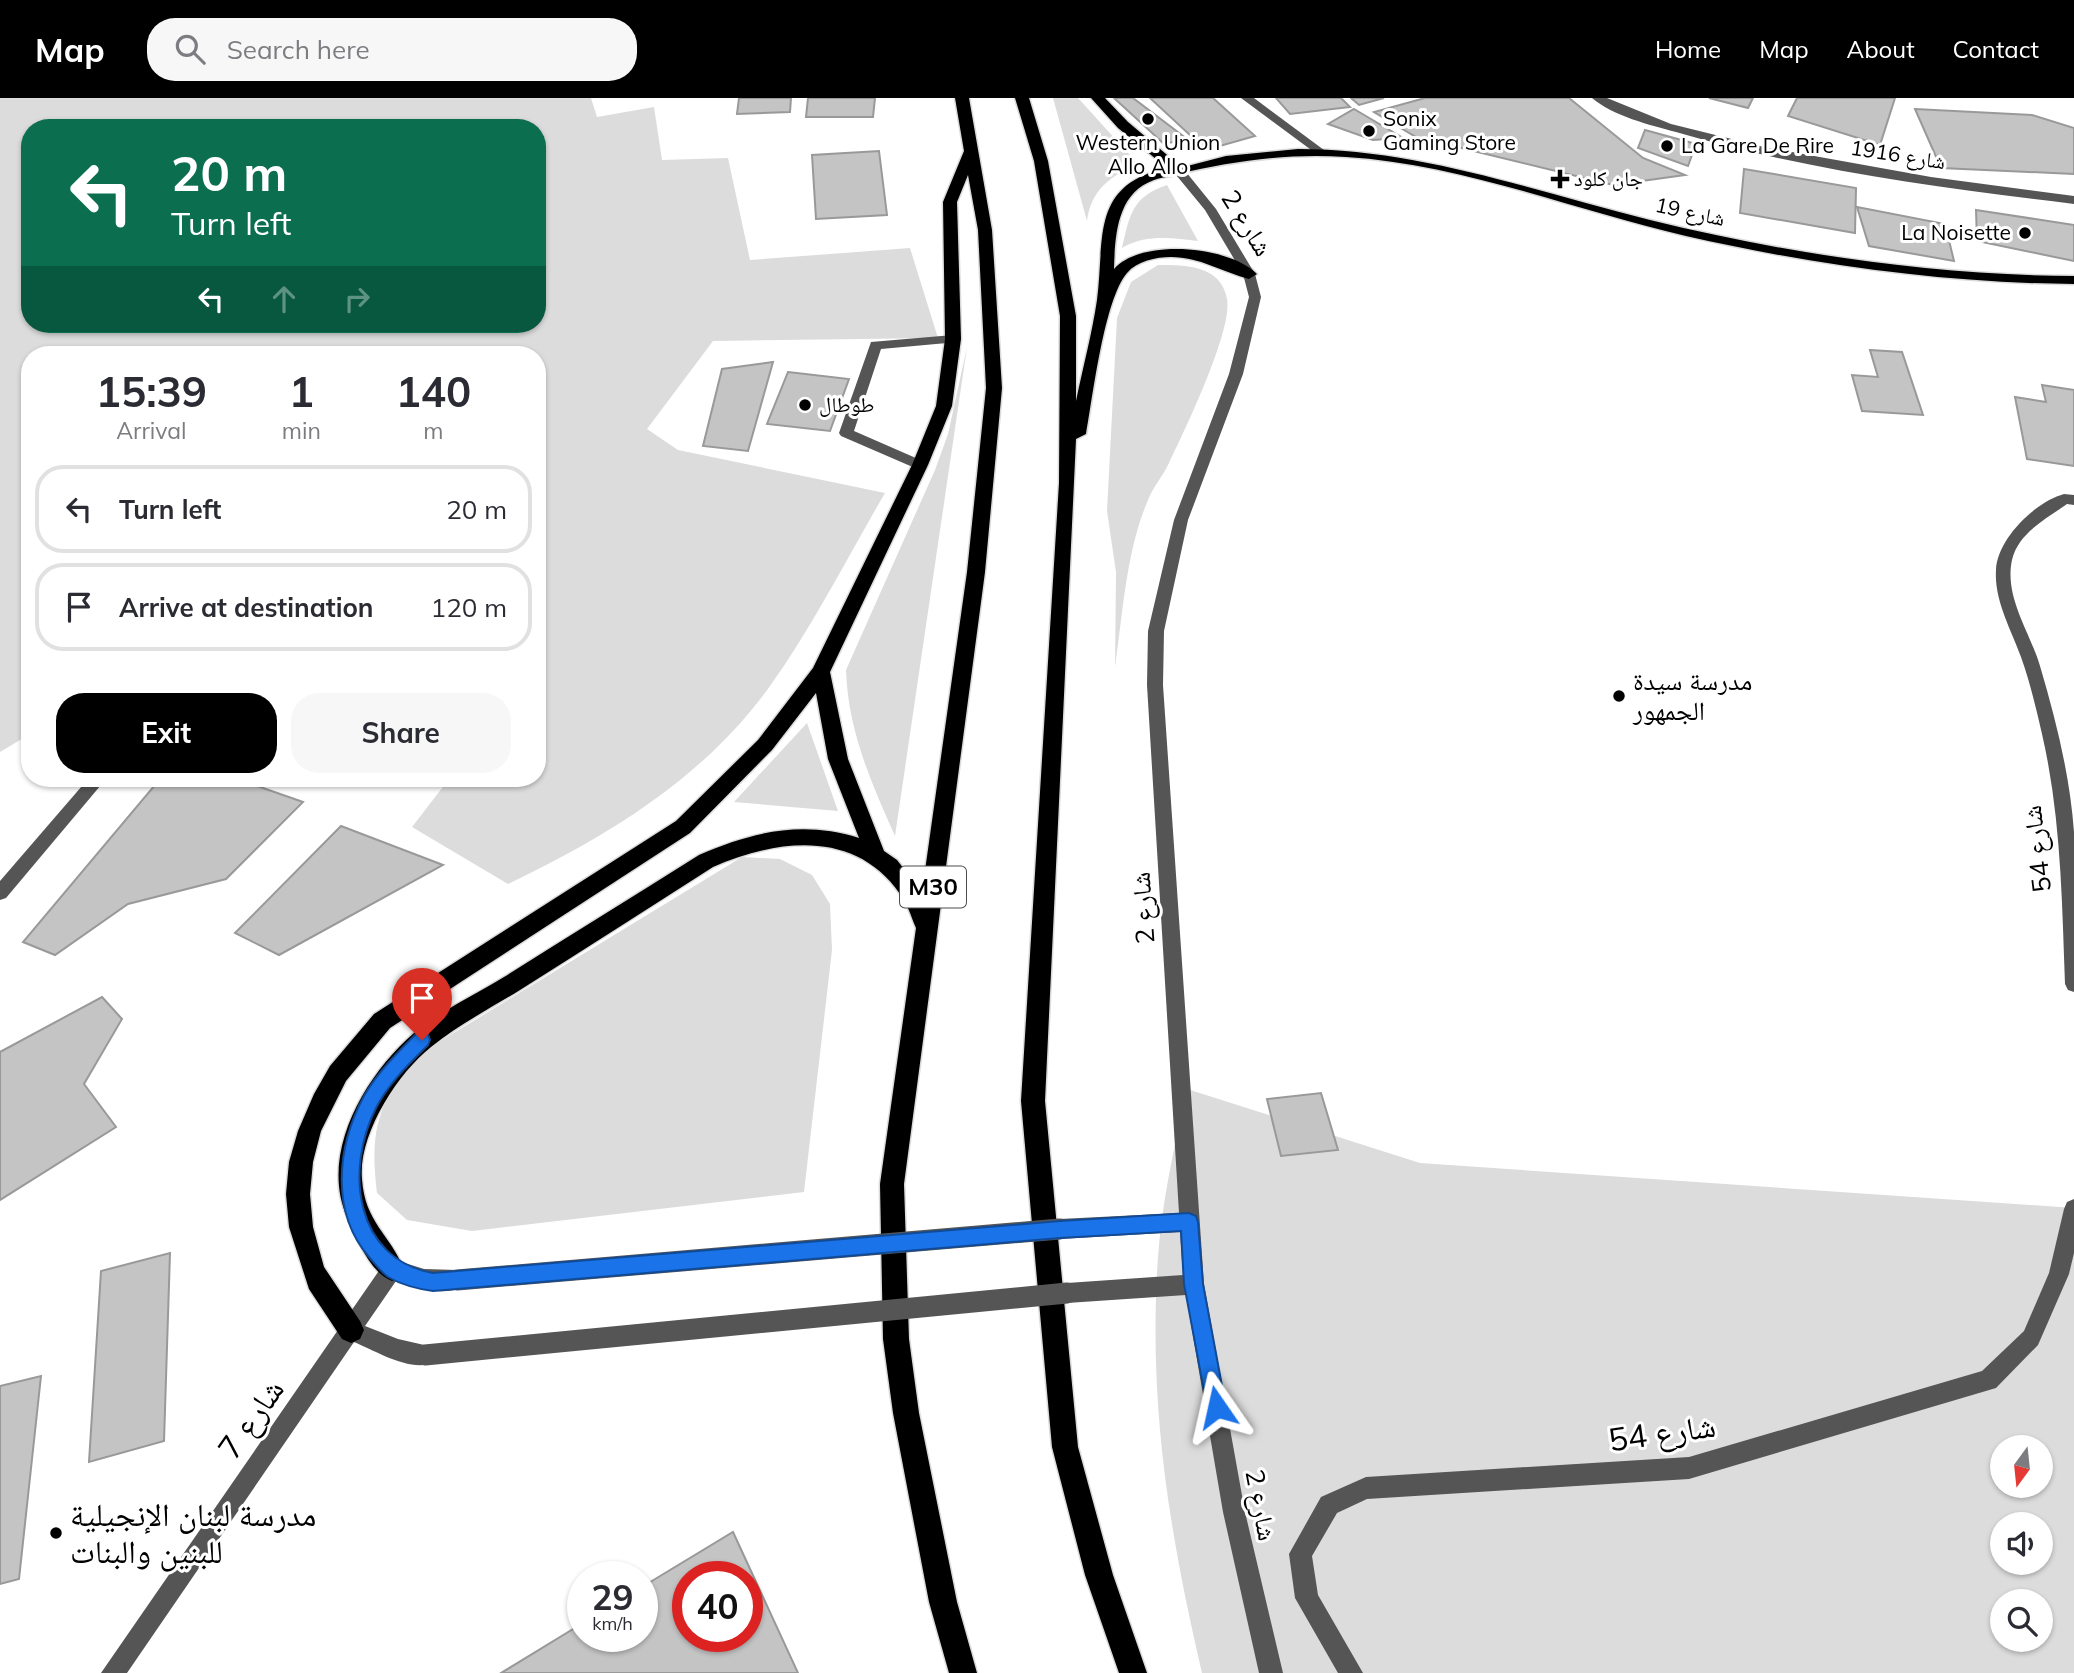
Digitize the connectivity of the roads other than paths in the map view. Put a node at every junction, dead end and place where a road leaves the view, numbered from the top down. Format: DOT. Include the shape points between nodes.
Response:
graph roads {
  1 [pos="962,98"];
  2 [pos="1022,98"];
  3 [pos="1098,98"];
  4 [pos="1247,98"];
  5 [pos="1598,98"];
  6 [pos="972,149"];
  7 [pos="1322,153"];
  8 [pos="1178,170"];
  9 [pos="2074,200"];
  10 [pos="1249,274"];
  11 [pos="2074,281"];
  12 [pos="1104,300"];
  13 [pos="953,338"];
  14 [pos="920,465"];
  15 [pos="1068,483"];
  16 [pos="2074,500"];
  17 [pos="821,672"];
  18 [pos="91,787"];
  19 [pos="874,851"];
  20 [pos="0,893"];
  21 [pos="927,929"];
  22 [pos="2074,984"];
  23 [pos="2074,1209"];
  24 [pos="1189,1222"];
  25 [pos="392,1269"];
  26 [pos="2066,1276"];
  27 [pos="1194,1284"];
  28 [pos="351,1330"];
  29 [pos="113,1673"];
  30 [pos="963,1673"];
  31 [pos="1133,1673"];
  32 [pos="1271,1673"];
  33 [pos="1351,1673"];
  1 -- 6 [label="highway, M30"];
  2 -- 15 [label="highway" via="1041,161 1068,316"];
  3 -- 8 [label="highway"];
  4 -- 7 [label="street"];
  5 -- 9 [label="street, شارع 1916" via="1728,143 1885,174"];
  6 -- 13 [label="highway" via="950,202"];
  6 -- 21 [label="highway, M30" via="985,230 994,388 976,572"];
  7 -- 8 [label="main road, شارع 19" via="1244,156"];
  7 -- 11 [label="main road, شارع 19" via="1372,156 1448,170 1686,232 1856,266 1996,281"];
  8 -- 10 [label="street, شارع 2" via="1210,209"];
  8 -- 12 [label="highway" via="1141,180 1119,202 1106,239"];
  10 -- 12 [label="highway" via="1207,257 1160,254 1127,264"];
  10 -- 24 [label="street, شارع 2" via="1255,297 1252,319 1181,520 1156,631 1155,685"];
  12 -- 15 [label="highway"];
  13 -- 14 [label="highway" via="944,406"];
  13 -- 14 [label="street" via="876,345 846,433"];
  14 -- 17 [label="highway"];
  15 -- 31 [label="highway" via="1033,1101 1065,1447 1098,1575"];
  16 -- 22 [label="street, شارع 54" via="2064,499 2018,533 2006,558 2004,585 2044,701 2071,868"];
  17 -- 19 [label="highway" via="838,759"];
  17 -- 28 [label="highway" via="765,745 682,827 382,1021 349,1055 328,1088 304,1145 298,1185 300,1225 310,1264"];
  18 -- 20 [label="street"];
  19 -- 21 [label="highway" via="906,883 920,905"];
  19 -- 25 [label="highway" via="811,835 756,840 730,849 422,1040 371,1101 350,1163 351,1196 358,1220 369,1243"];
  21 -- 30 [label="highway, M30" via="892,1184 896,1339 922,1502"];
  23 -- 26 [label="street, شارع 54"];
  24 -- 25 [label="street, bridge" via="433,1282"];
  24 -- 27 [label="street, شارع 2"];
  25 -- 28 [label="street, شارع 7"];
  26 -- 33 [label="street, شارع 54" via="2031,1338 1988,1380 1689,1468 1366,1488 1329,1505 1300,1554 1307,1598"];
  27 -- 28 [label="street, bridge" via="425,1355 386,1346"];
  27 -- 32 [label="street, شارع 2" via="1234,1512"];
  28 -- 29 [label="street, شارع 7"];
}
